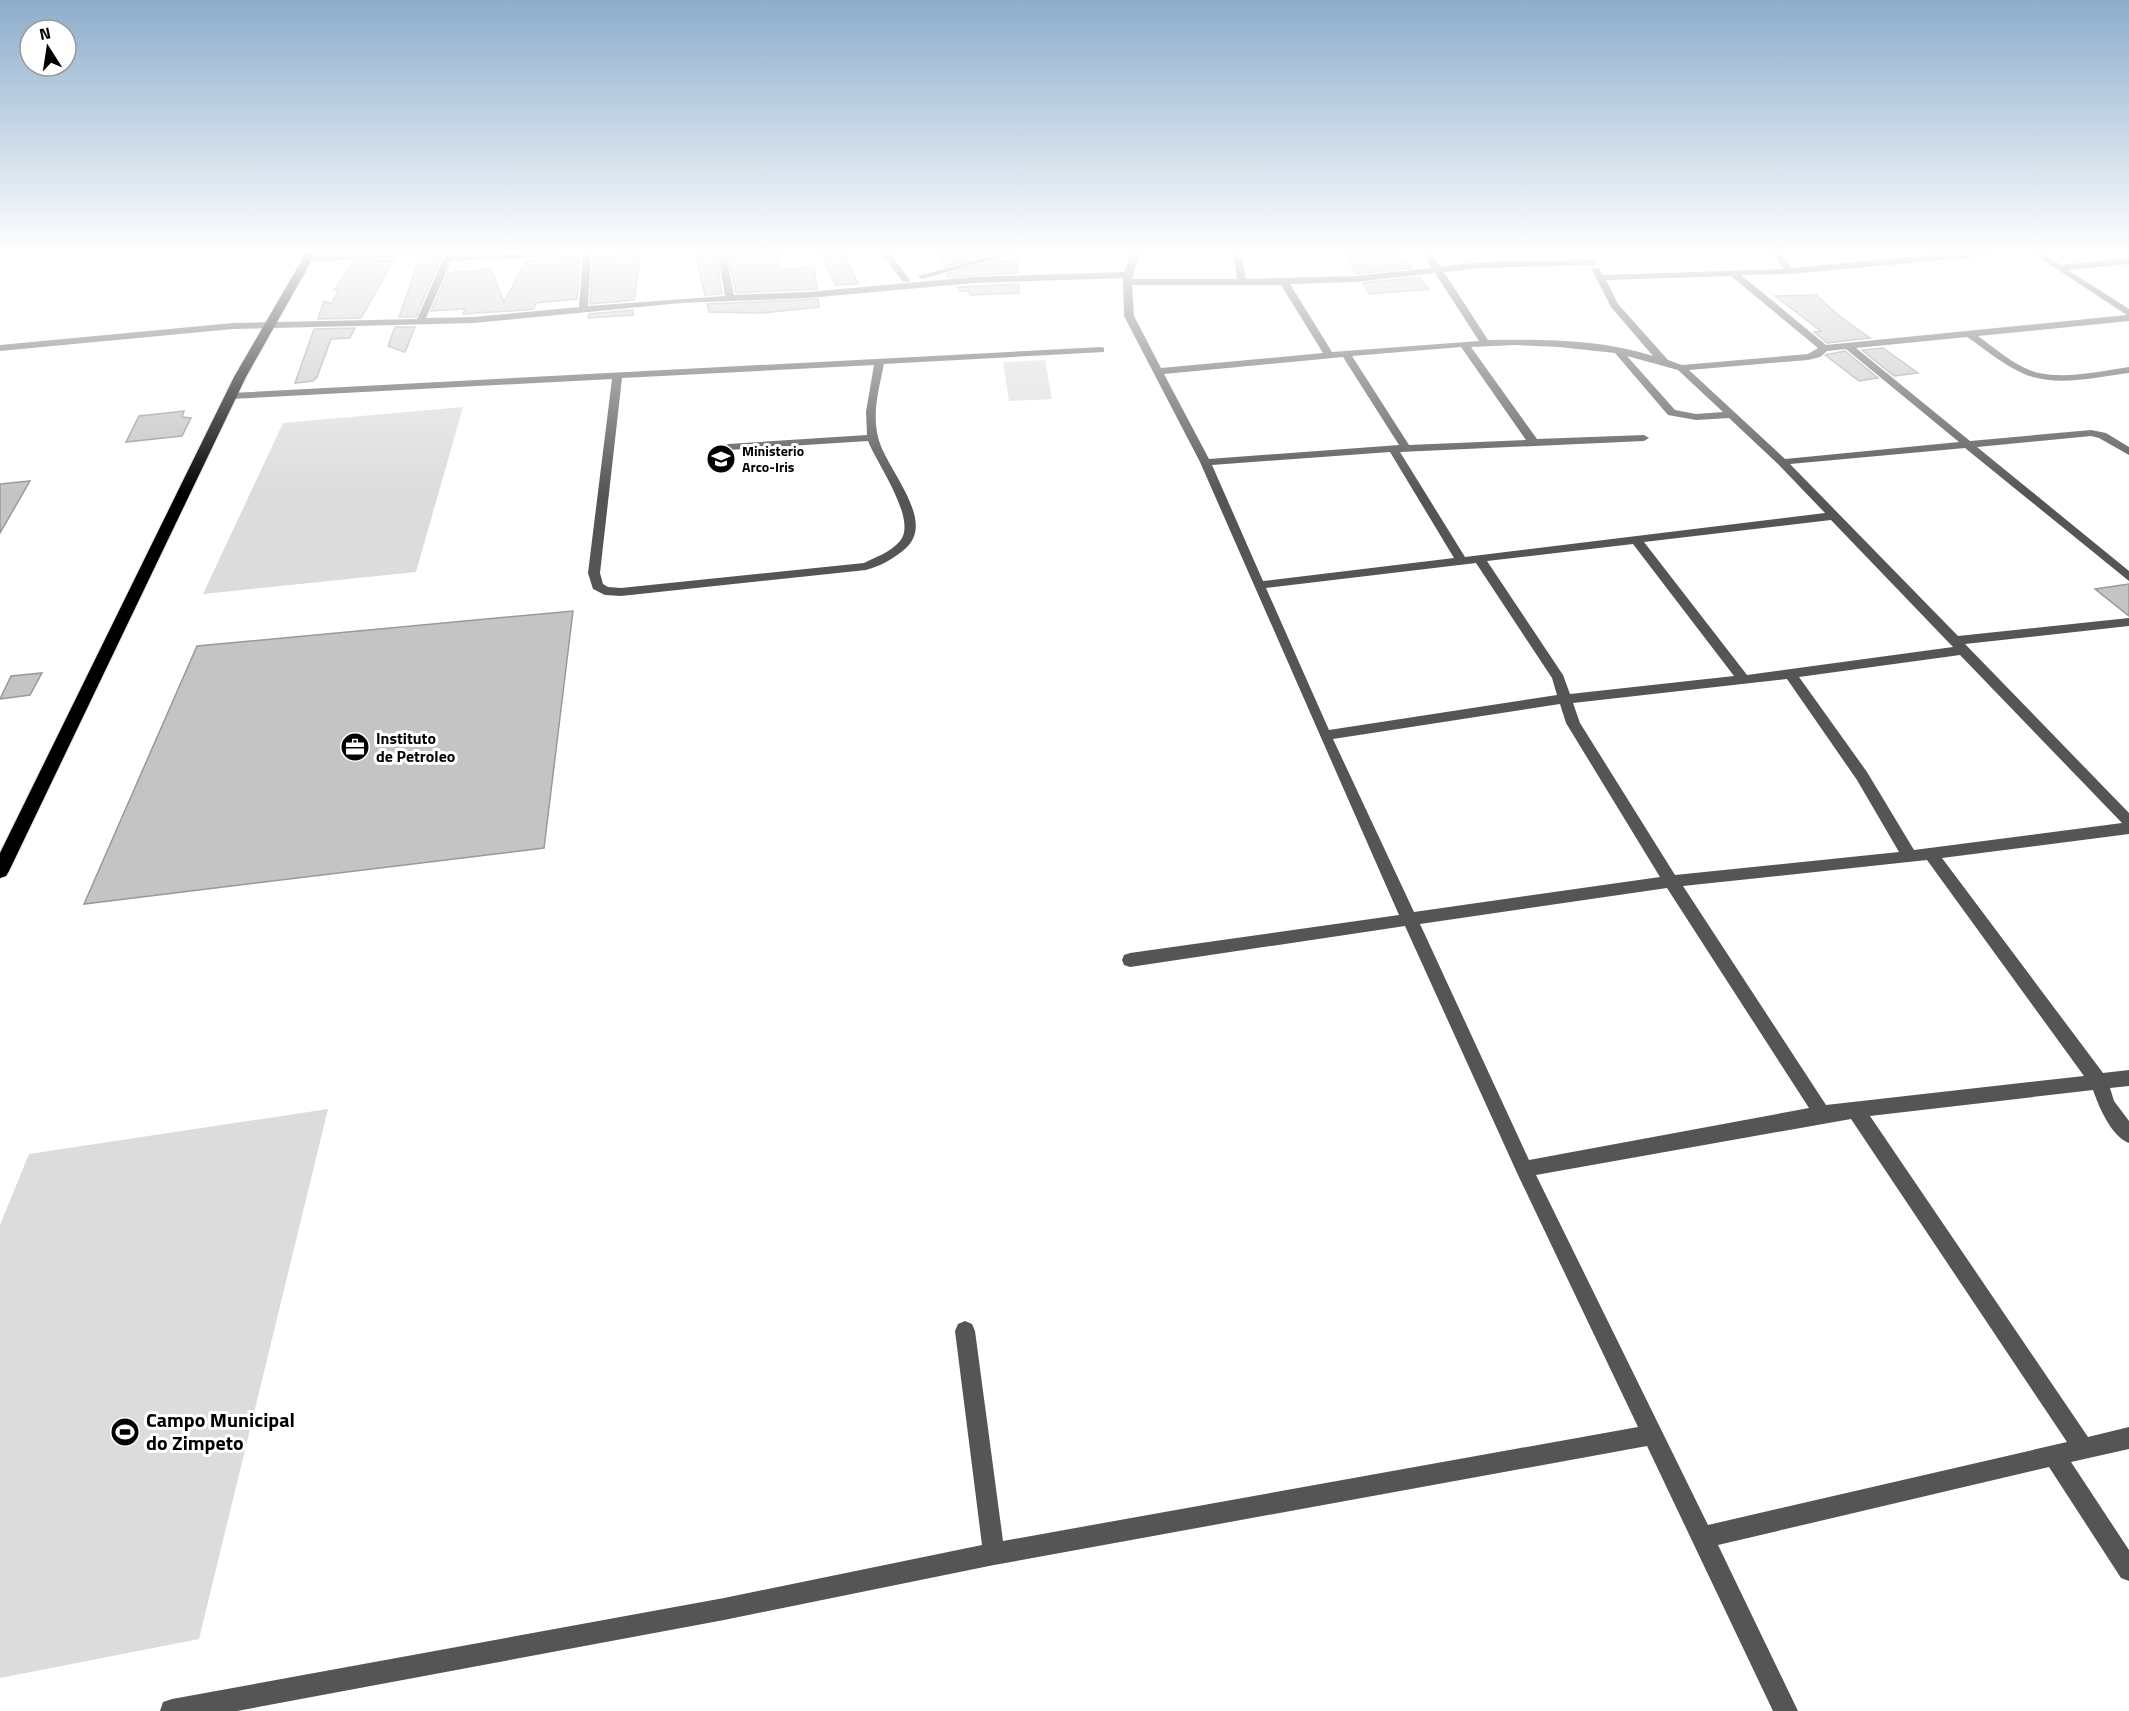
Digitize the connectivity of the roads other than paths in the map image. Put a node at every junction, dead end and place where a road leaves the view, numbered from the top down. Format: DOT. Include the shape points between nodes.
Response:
graph roads {
  1 [pos="160,333"];
  2 [pos="266,333"];
  3 [pos="1139,333"];
  4 [pos="1315,333"];
  5 [pos="1479,333"];
  6 [pos="1638,333"];
  7 [pos="1806,333"];
  8 [pos="1968,333"];
  9 [pos="1464,344"];
  10 [pos="1486,344"];
  11 [pos="1848,346"];
  12 [pos="0,348"];
  13 [pos="1824,348"];
  14 [pos="1101,350"];
  15 [pos="1619,352"];
  16 [pos="1346,354"];
  17 [pos="1329,355"];
  18 [pos="1663,361"];
  19 [pos="879,363"];
  20 [pos="1681,368"];
  21 [pos="2129,370"];
  22 [pos="1159,371"];
  23 [pos="617,377"];
  24 [pos="231,396"];
  25 [pos="1732,415"];
  26 [pos="872,438"];
  27 [pos="1644,438"];
  28 [pos="1534,443"];
  29 [pos="1965,444"];
  30 [pos="728,447"];
  31 [pos="1406,448"];
  32 [pos="1393,449"];
  33 [pos="2129,452"];
  34 [pos="1205,462"];
  35 [pos="1782,462"];
  36 [pos="1832,516"];
  37 [pos="1636,540"];
  38 [pos="1479,558"];
  39 [pos="1461,560"];
  40 [pos="2129,578"];
  41 [pos="1259,585"];
  42 [pos="2129,622"];
  43 [pos="1959,646"];
  44 [pos="1790,674"];
  45 [pos="1744,680"];
  46 [pos="1564,699"];
  47 [pos="1325,735"];
  48 [pos="2129,822"];
  49 [pos="2129,828"];
  50 [pos="1931,854"];
  51 [pos="1909,855"];
  52 [pos="0,871"];
  53 [pos="1673,881"];
  54 [pos="1408,918"];
  55 [pos="1130,960"];
  56 [pos="2129,1078"];
  57 [pos="2099,1082"];
  58 [pos="1856,1111"];
  59 [pos="1822,1114"];
  60 [pos="2129,1135"];
  61 [pos="1524,1169"];
  62 [pos="965,1330"];
  63 [pos="1650,1435"];
  64 [pos="2129,1438"];
  65 [pos="2084,1449"];
  66 [pos="2054,1456"];
  67 [pos="1701,1538"];
  68 [pos="994,1554"];
  69 [pos="2129,1570"];
  70 [pos="172,1711"];
  71 [pos="1786,1711"];
  1 -- 12 [label="street"];
  2 -- 24 [label="highway"];
  3 -- 22 [label="street"];
  4 -- 17 [label="street"];
  5 -- 10 [label="street"];
  6 -- 18 [label="street"];
  7 -- 13 [label="street"];
  8 -- 11 [label="street"];
  8 -- 21 [label="street" via="2036,375"];
  9 -- 10 [label="street"];
  9 -- 16 [label="street"];
  9 -- 28 [label="street"];
  10 -- 15 [label="street" via="1563,345"];
  11 -- 13 [label="street"];
  11 -- 29 [label="street"];
  13 -- 20 [label="street" via="1812,356"];
  14 -- 19 [label="street"];
  15 -- 18 [label="street"];
  15 -- 25 [label="street" via="1672,413 1696,417"];
  16 -- 17 [label="street"];
  16 -- 31 [label="street"];
  17 -- 22 [label="street"];
  18 -- 20 [label="street"];
  19 -- 23 [label="street"];
  19 -- 26 [label="street"];
  20 -- 25 [label="street"];
  22 -- 34 [label="street"];
  23 -- 24 [label="street"];
  23 -- 26 [label="street" via="594,573 597,586 605,591 866,566 894,554 912,531 913,519 910,508 887,476"];
  24 -- 52 [label="highway"];
  25 -- 35 [label="street"];
  26 -- 30 [label="street"];
  27 -- 28 [label="street"];
  28 -- 31 [label="street"];
  29 -- 33 [label="street" via="2097,433"];
  29 -- 35 [label="street"];
  29 -- 40 [label="street"];
  31 -- 32 [label="street"];
  32 -- 34 [label="street"];
  32 -- 39 [label="street"];
  34 -- 41 [label="street"];
  35 -- 36 [label="street"];
  36 -- 37 [label="street"];
  36 -- 43 [label="street"];
  37 -- 38 [label="street"];
  37 -- 45 [label="street"];
  38 -- 39 [label="street"];
  38 -- 46 [label="street" via="1558,678"];
  39 -- 41 [label="street"];
  41 -- 47 [label="street"];
  42 -- 43 [label="street"];
  43 -- 44 [label="street"];
  43 -- 48 [label="street"];
  44 -- 45 [label="street"];
  44 -- 51 [label="street" via="1862,776"];
  45 -- 46 [label="street"];
  46 -- 47 [label="street"];
  46 -- 53 [label="street" via="1573,723 1612,791"];
  47 -- 54 [label="street"];
  49 -- 50 [label="street"];
  50 -- 51 [label="street"];
  50 -- 57 [label="street"];
  51 -- 53 [label="street"];
  53 -- 54 [label="street"];
  53 -- 59 [label="street"];
  54 -- 55 [label="street"];
  54 -- 61 [label="street"];
  56 -- 57 [label="street"];
  57 -- 58 [label="street"];
  57 -- 60 [label="street" via="2107,1105"];
  58 -- 59 [label="street"];
  58 -- 65 [label="street"];
  59 -- 61 [label="street"];
  61 -- 63 [label="street"];
  62 -- 68 [label="street"];
  63 -- 67 [label="street"];
  63 -- 68 [label="street"];
  64 -- 65 [label="street"];
  65 -- 66 [label="street"];
  66 -- 67 [label="street"];
  66 -- 69 [label="street"];
  67 -- 71 [label="street"];
  68 -- 70 [label="street" via="712,1611"];
}
